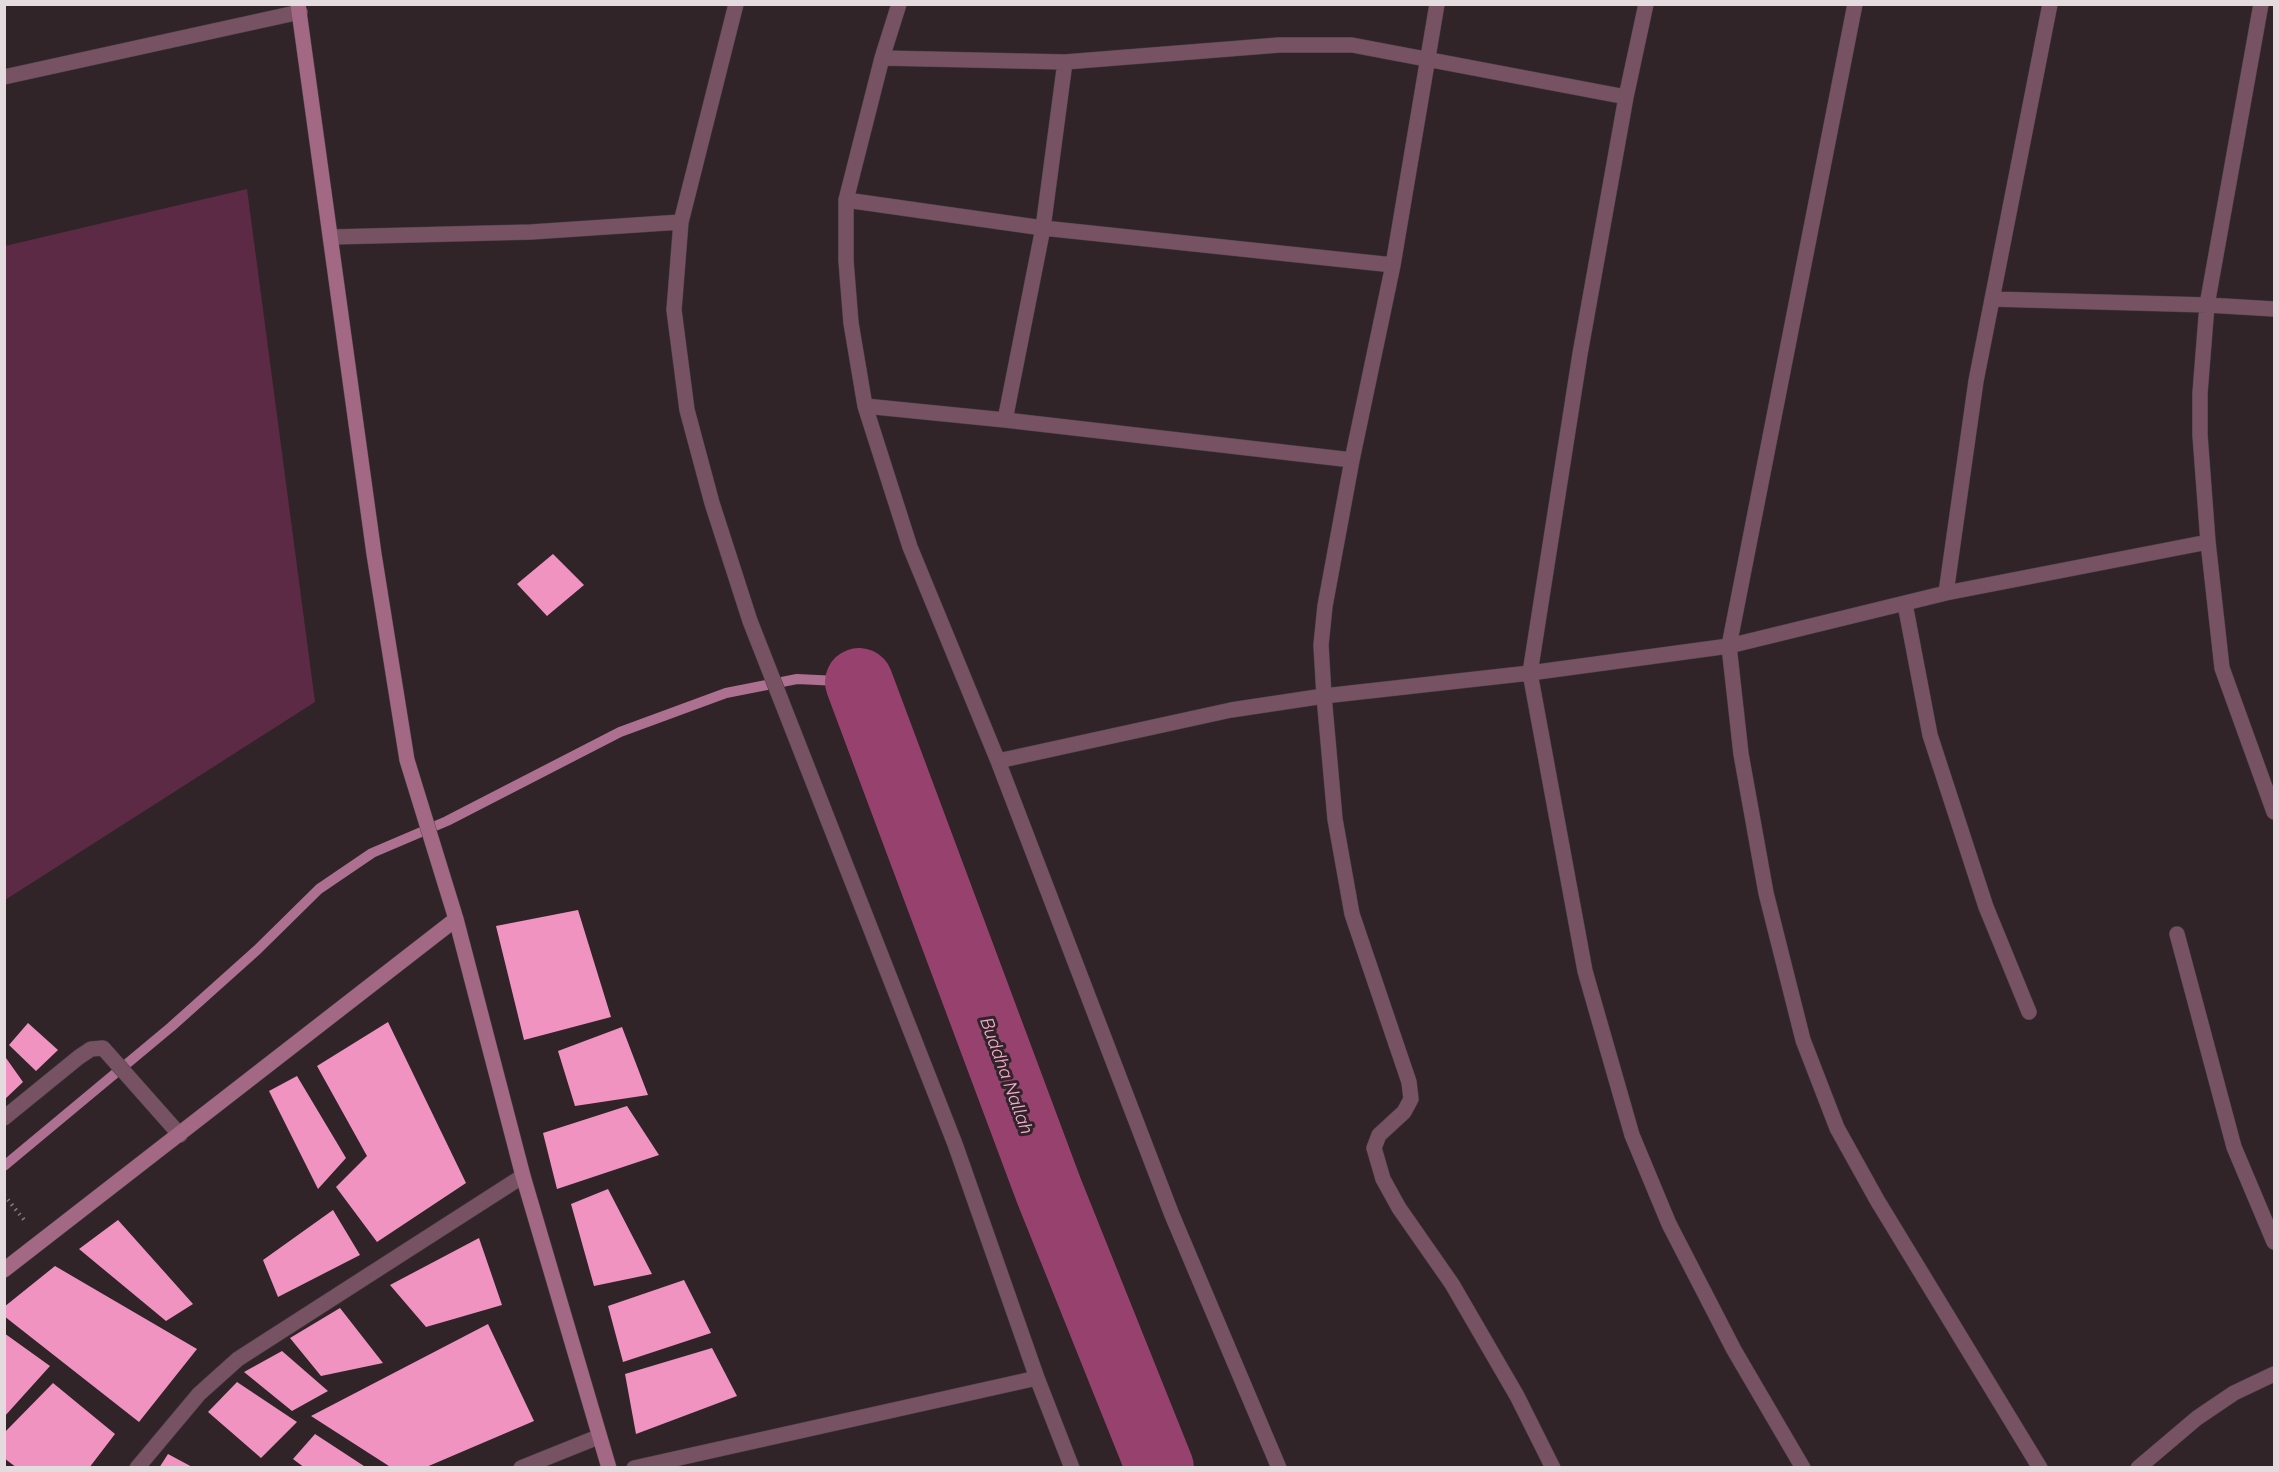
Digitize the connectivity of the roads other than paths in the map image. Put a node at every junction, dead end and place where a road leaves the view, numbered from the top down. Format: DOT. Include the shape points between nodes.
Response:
graph roads {
  1 [pos="736,4"];
  2 [pos="899,4"];
  3 [pos="1437,4"];
  4 [pos="1646,4"];
  5 [pos="1855,4"];
  6 [pos="2050,4"];
  7 [pos="2261,4"];
  8 [pos="299,8"];
  9 [pos="882,58"];
  10 [pos="1429,61"];
  11 [pos="1065,62"];
  12 [pos="4,77"];
  13 [pos="1626,97"];
  14 [pos="846,200"];
  15 [pos="681,222"];
  16 [pos="1043,228"];
  17 [pos="331,237"];
  18 [pos="1393,265"];
  19 [pos="1992,299"];
  20 [pos="2207,305"];
  21 [pos="2274,309"];
  22 [pos="865,406"];
  23 [pos="1005,420"];
  24 [pos="1352,460"];
  25 [pos="2208,542"];
  26 [pos="1946,593"];
  27 [pos="1905,604"];
  28 [pos="1729,646"];
  29 [pos="1530,673"];
  30 [pos="1324,696"];
  31 [pos="998,761"];
  32 [pos="2274,812"];
  33 [pos="456,920"];
  34 [pos="2177,934"];
  35 [pos="2029,1012"];
  36 [pos="4,1118"];
  37 [pos="180,1135"];
  38 [pos="523,1176"];
  39 [pos="2274,1242"];
  40 [pos="4,1270"];
  41 [pos="2274,1374"];
  42 [pos="1037,1378"];
  43 [pos="598,1437"];
  44 [pos="137,1467"];
  45 [pos="521,1467"];
  46 [pos="609,1467"];
  47 [pos="634,1467"];
  48 [pos="1072,1467"];
  49 [pos="1279,1467"];
  50 [pos="1553,1467"];
  51 [pos="1803,1467"];
  52 [pos="2040,1467"];
  53 [pos="2141,1467"];
  1 -- 15 [label="street"];
  2 -- 9 [label="street"];
  3 -- 10 [label="street"];
  4 -- 13 [label="street"];
  5 -- 28 [label="street"];
  6 -- 19 [label="street"];
  7 -- 20 [label="street"];
  8 -- 12 [label="street"];
  8 -- 17 [label="street"];
  9 -- 11 [label="street"];
  9 -- 14 [label="street"];
  10 -- 11 [label="street" via="1352,45 1279,45"];
  10 -- 13 [label="street"];
  10 -- 18 [label="street"];
  11 -- 16 [label="street"];
  13 -- 29 [label="street" via="1580,354"];
  14 -- 16 [label="street"];
  14 -- 22 [label="street" via="851,323"];
  15 -- 17 [label="street" via="531,232"];
  15 -- 42 [label="street" via="674,310 687,410 712,503 750,621 955,1144"];
  16 -- 18 [label="street"];
  16 -- 23 [label="street"];
  17 -- 33 [label="street" via="374,554 407,760"];
  18 -- 24 [label="street"];
  19 -- 20 [label="street"];
  19 -- 26 [label="street" via="1963,464"];
  20 -- 21 [label="street"];
  20 -- 25 [label="street" via="2200,435"];
  22 -- 23 [label="street"];
  22 -- 31 [label="street" via="910,547"];
  23 -- 24 [label="street"];
  24 -- 30 [label="street" via="1325,606 1321,645"];
  25 -- 26 [label="street"];
  25 -- 32 [label="street" via="2222,668"];
  26 -- 27 [label="street"];
  27 -- 28 [label="street"];
  27 -- 35 [label="street" via="1930,735 1986,907"];
  28 -- 29 [label="street"];
  28 -- 52 [label="street" via="1741,754 1766,893 1803,1040 1837,1128 1876,1200"];
  29 -- 30 [label="street"];
  29 -- 51 [label="street" via="1585,971 1632,1135 1669,1224 1734,1350"];
  30 -- 31 [label="street" via="1231,710"];
  30 -- 50 [label="street" via="1335,819 1352,914 1409,1082 1411,1099 1404,1112 1379,1135 1374,1148 1383,1179 1452,1284"];
  31 -- 49 [label="street" via="1172,1215"];
  33 -- 37 [label="street"];
  33 -- 38 [label="street"];
  34 -- 39 [label="street" via="2234,1148"];
  36 -- 37 [label="street" via="79,1057 91,1049 103,1048"];
  37 -- 40 [label="street"];
  38 -- 43 [label="street"];
  38 -- 44 [label="street" via="238,1359 199,1394"];
  41 -- 53 [label="street" via="2234,1393 2197,1418"];
  42 -- 47 [label="street"];
  42 -- 48 [label="street"];
  43 -- 45 [label="street"];
  43 -- 46 [label="street"];
}
